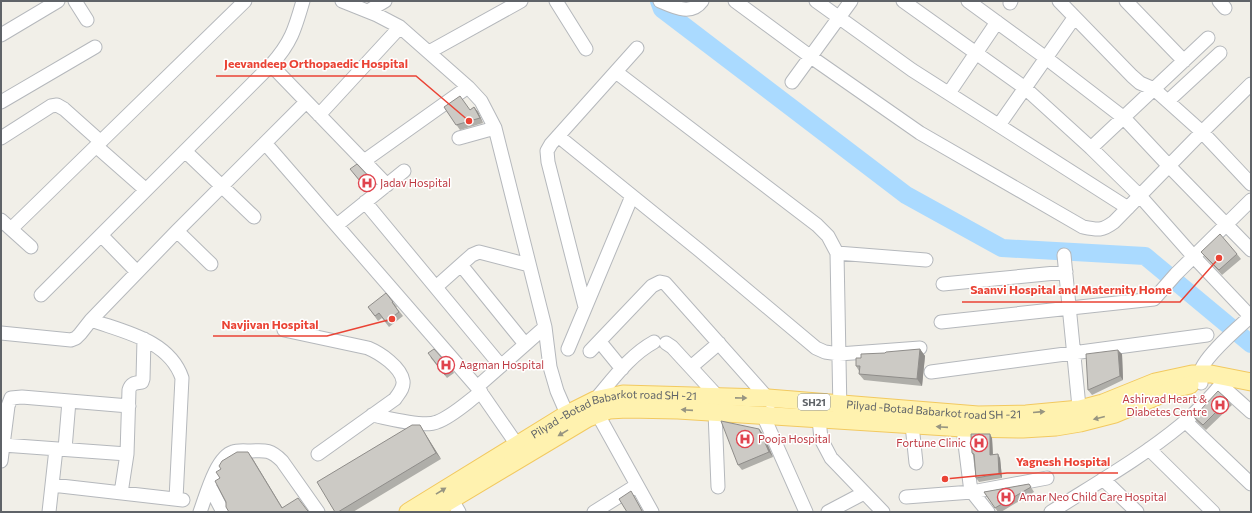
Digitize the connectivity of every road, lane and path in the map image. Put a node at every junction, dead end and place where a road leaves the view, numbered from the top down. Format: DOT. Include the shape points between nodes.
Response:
graph roads {
  1 [pos="58,1"];
  2 [pos="75,1"];
  3 [pos="245,1"];
  4 [pos="303,1"];
  5 [pos="342,1"];
  6 [pos="385,1"];
  7 [pos="521,1"];
  8 [pos="556,1"];
  9 [pos="660,1"];
  10 [pos="702,1"];
  11 [pos="735,1"];
  12 [pos="816,1"];
  13 [pos="851,1"];
  14 [pos="903,1"];
  15 [pos="968,1"];
  16 [pos="1059,1"];
  17 [pos="1128,2"];
  18 [pos="368,11"];
  19 [pos="1074,18"];
  20 [pos="839,19"];
  21 [pos="87,20"];
  22 [pos="997,22"];
  23 [pos="400,27"];
  24 [pos="1,35"];
  25 [pos="1208,38"];
  26 [pos="95,47"];
  27 [pos="637,48"];
  28 [pos="586,49"];
  29 [pos="429,52"];
  30 [pos="976,53"];
  31 [pos="1220,53"];
  32 [pos="811,57"];
  33 [pos="1046,58"];
  34 [pos="1184,61"];
  35 [pos="272,65"];
  36 [pos="616,72"];
  37 [pos="792,82"];
  38 [pos="1251,84"];
  39 [pos="468,87"];
  40 [pos="1025,88"];
  41 [pos="1154,89"];
  42 [pos="949,93"];
  43 [pos="1168,101"];
  44 [pos="1,102"];
  45 [pos="306,102"];
  46 [pos="319,115"];
  47 [pos="1124,118"];
  48 [pos="999,125"];
  49 [pos="495,128"];
  50 [pos="1202,132"];
  51 [pos="558,136"];
  52 [pos="1,138"];
  53 [pos="459,138"];
  54 [pos="265,143"];
  55 [pos="98,144"];
  56 [pos="1091,148"];
  57 [pos="185,151"];
  58 [pos="364,161"];
  59 [pos="1169,166"];
  60 [pos="404,171"];
  61 [pos="1251,184"];
  62 [pos="387,185"];
  63 [pos="221,186"];
  64 [pos="146,190"];
  65 [pos="632,196"];
  66 [pos="1140,196"];
  67 [pos="1251,200"];
  68 [pos="365,202"];
  69 [pos="1128,208"];
  70 [pos="254,217"];
  71 [pos="1227,224"];
  72 [pos="336,225"];
  73 [pos="5,227"];
  74 [pos="177,231"];
  75 [pos="101,235"];
  76 [pos="31,247"];
  77 [pos="1251,250"];
  78 [pos="837,253"];
  79 [pos="1064,255"];
  80 [pos="1194,257"];
  81 [pos="926,260"];
  82 [pos="211,264"];
  83 [pos="461,265"];
  84 [pos="530,265"];
  85 [pos="137,272"];
  86 [pos="1066,272"];
  87 [pos="943,284"];
  88 [pos="436,287"];
  89 [pos="41,295"];
  90 [pos="585,307"];
  91 [pos="1070,308"];
  92 [pos="1248,319"];
  93 [pos="91,320"];
  94 [pos="941,322"];
  95 [pos="545,327"];
  96 [pos="284,330"];
  97 [pos="1,333"];
  98 [pos="1207,335"];
  99 [pos="144,339"];
  100 [pos="600,342"];
  101 [pos="719,343"];
  102 [pos="525,344"];
  103 [pos="920,348"];
  104 [pos="568,349"];
  105 [pos="590,351"];
  106 [pos="1074,352"];
  107 [pos="839,354"];
  108 [pos="501,366"];
  109 [pos="691,367"];
  110 [pos="622,369"];
  111 [pos="931,372"];
  112 [pos="1200,378"];
  113 [pos="1247,381"];
  114 [pos="1223,383"];
  115 [pos="479,390"];
  116 [pos="768,398"];
  117 [pos="69,401"];
  118 [pos="717,405"];
  119 [pos="129,406"];
  120 [pos="596,407"];
  121 [pos="839,412"];
  122 [pos="1251,412"];
  123 [pos="567,414"];
  124 [pos="372,415"];
  125 [pos="763,415"];
  126 [pos="783,416"];
  127 [pos="1080,416"];
  128 [pos="819,419"];
  129 [pos="962,421"];
  130 [pos="1185,421"];
  131 [pos="912,425"];
  132 [pos="3,445"];
  133 [pos="1149,448"];
  134 [pos="60,449"];
  135 [pos="521,450"];
  136 [pos="127,454"];
  137 [pos="318,454"];
  138 [pos="1,461"];
  139 [pos="916,463"];
  140 [pos="1047,478"];
  141 [pos="1103,479"];
  142 [pos="1251,484"];
  143 [pos="52,485"];
  144 [pos="638,485"];
  145 [pos="210,487"];
  146 [pos="718,487"];
  147 [pos="972,492"];
  148 [pos="121,493"];
  149 [pos="864,493"];
  150 [pos="906,497"];
  151 [pos="455,506"];
  152 [pos="1059,510"];
  153 [pos="48,512"];
  154 [pos="200,512"];
  155 [pos="223,512"];
  156 [pos="318,512"];
  157 [pos="408,512"];
  158 [pos="431,512"];
  159 [pos="594,512"];
  160 [pos="652,512"];
  161 [pos="806,512"];
  162 [pos="828,512"];
  163 [pos="883,512"];
  164 [pos="988,512"];
  165 [pos="1137,512"];
  166 [pos="1213,512"];
  1 -- 24 [label="street"];
  2 -- 21 [label="street"];
  3 -- 55 [label="street"];
  4 -- 35 [label="street" via="291,40"];
  5 -- 18 [label="street"];
  6 -- 18 [label="street"];
  7 -- 29 [label="street"];
  8 -- 28 [label="street"];
  9 -- 10 [label="street" via="678,9 690,10"];
  11 -- 32 [label="street"];
  12 -- 20 [label="street"];
  13 -- 20 [label="street"];
  14 -- 30 [label="street"];
  15 -- 22 [label="street"];
  16 -- 19 [label="street"];
  17 -- 34 [label="street"];
  18 -- 23 [label="street"];
  19 -- 33 [label="street"];
  19 -- 41 [label="street" via="1132,76"];
  20 -- 32 [label="street"];
  20 -- 42 [label="street"];
  22 -- 30 [label="street"];
  22 -- 33 [label="street"];
  23 -- 29 [label="street"];
  23 -- 46 [label="street"];
  25 -- 34 [label="street"];
  26 -- 44 [label="street"];
  27 -- 36 [label="street"];
  29 -- 39 [label="street"];
  30 -- 40 [label="street"];
  30 -- 42 [label="street"];
  31 -- 43 [label="street"];
  32 -- 37 [label="street"];
  32 -- 69 [label="street" via="920,133 1083,227 1104,229"];
  33 -- 40 [label="street"];
  33 -- 47 [label="street"];
  34 -- 41 [label="street"];
  35 -- 45 [label="street"];
  35 -- 57 [label="street"];
  36 -- 51 [label="street"];
  36 -- 78 [label="street" via="816,225 828,236"];
  38 -- 50 [label="street"];
  39 -- 49 [label="street" via="481,101"];
  39 -- 58 [label="street"];
  40 -- 48 [label="street"];
  40 -- 56 [label="street"];
  41 -- 43 [label="street"];
  41 -- 47 [label="street"];
  42 -- 48 [label="street"];
  43 -- 50 [label="street"];
  45 -- 46 [label="street"];
  45 -- 54 [label="street"];
  46 -- 58 [label="street"];
  47 -- 56 [label="street"];
  47 -- 59 [label="street"];
  48 -- 69 [label="street"];
  49 -- 53 [label="street"];
  49 -- 84 [label="street"];
  50 -- 59 [label="street"];
  50 -- 61 [label="street"];
  51 -- 65 [label="street"];
  51 -- 90 [label="street" via="547,151 548,162"];
  52 -- 55 [label="street" via="51,106 57,105"];
  54 -- 63 [label="street"];
  54 -- 72 [label="street"];
  55 -- 64 [label="street"];
  55 -- 73 [label="street"];
  56 -- 66 [label="street"];
  57 -- 63 [label="street"];
  57 -- 64 [label="street"];
  58 -- 62 [label="street"];
  59 -- 66 [label="street"];
  59 -- 71 [label="street"];
  60 -- 62 [label="street"];
  62 -- 68 [label="street"];
  63 -- 70 [label="street"];
  63 -- 74 [label="street"];
  64 -- 75 [label="street"];
  65 -- 90 [label="street"];
  65 -- 107 [label="street" via="816,348"];
  66 -- 69 [label="street"];
  66 -- 80 [label="street"];
  67 -- 71 [label="street"];
  68 -- 72 [label="street"];
  68 -- 88 [label="street"];
  71 -- 77 [label="street"];
  71 -- 80 [label="street"];
  72 -- 115 [label="street"];
  73 -- 76 [label="street"];
  74 -- 82 [label="street"];
  74 -- 85 [label="street"];
  75 -- 85 [label="street"];
  75 -- 89 [label="street"];
  78 -- 81 [label="street"];
  78 -- 107 [label="street"];
  79 -- 86 [label="street"];
  80 -- 91 [label="street" via="1160,294 1152,299"];
  80 -- 92 [label="street"];
  83 -- 84 [label="street" via="479,252"];
  83 -- 88 [label="street"];
  83 -- 102 [label="street"];
  84 -- 95 [label="street"];
  85 -- 93 [label="street"];
  86 -- 87 [label="street"];
  86 -- 91 [label="street"];
  88 -- 108 [label="street"];
  90 -- 104 [label="street"];
  91 -- 94 [label="street"];
  91 -- 106 [label="street"];
  92 -- 112 [label="street" via="1203,365"];
  93 -- 97 [label="street" via="76,338 71,340"];
  93 -- 99 [label="street"];
  95 -- 102 [label="street"];
  95 -- 123 [label="street" via="550,367"];
  96 -- 124 [label="street" via="368,348 384,356 398,370 403,380 402,390 395,399"];
  98 -- 106 [label="street"];
  99 -- 119 [label="street" via="143,379 142,382 130,386"];
  99 -- 148 [label="street" via="171,357 182,378 181,500"];
  100 -- 101 [label="street" via="652,286 660,282 665,283"];
  100 -- 105 [label="street"];
  100 -- 110 [label="street"];
  101 -- 109 [label="street"];
  101 -- 116 [label="street"];
  102 -- 108 [label="street"];
  103 -- 107 [label="street"];
  106 -- 111 [label="street"];
  106 -- 127 [label="street"];
  107 -- 121 [label="street"];
  108 -- 115 [label="street"];
  109 -- 110 [label="street" via="672,347 660,342 638,352"];
  109 -- 118 [label="street"];
  110 -- 120 [label="street"];
  112 -- 113 [label="main road, Pilyad -Botad Babarkot road SH -21 / SH21" via="1227,376"];
  112 -- 114 [label="main road, Pilyad -Botad Babarkot road SH -21 / SH21"];
  112 -- 127 [label="main road, Pilyad -Botad Babarkot road SH -21 / SH21" via="1192,374 1155,382 1102,402"];
  113 -- 114 [label="main road, Pilyad -Botad Babarkot road SH -21 / SH21"];
  114 -- 122 [label="street"];
  114 -- 130 [label="street"];
  115 -- 124 [label="street" via="445,419 436,423 426,424"];
  115 -- 135 [label="street"];
  118 -- 116 [label="main road, Pilyad -Botad Babarkot road SH -21 / SH21, one-way"];
  116 -- 121 [label="main road, Pilyad -Botad Babarkot road SH -21 / SH21"];
  116 -- 126 [label="street"];
  117 -- 119 [label="street"];
  117 -- 132 [label="street" via="11,398"];
  117 -- 134 [label="street"];
  118 -- 120 [label="main road, Pilyad -Botad Babarkot road SH -21 / SH21" via="623,394"];
  118 -- 125 [label="main road, Pilyad -Botad Babarkot road SH -21 / SH21"];
  118 -- 146 [label="street"];
  119 -- 136 [label="street"];
  120 -- 123 [label="main road, Pilyad -Botad Babarkot road SH -21 / SH21"];
  120 -- 135 [label="main road, Pilyad -Botad Babarkot road SH -21 / SH21, one-way"];
  120 -- 144 [label="street"];
  121 -- 128 [label="main road, Pilyad -Botad Babarkot road SH -21 / SH21"];
  121 -- 129 [label="main road, Pilyad -Botad Babarkot road SH -21 / SH21"];
  121 -- 131 [label="main road, Pilyad -Botad Babarkot road SH -21 / SH21"];
  123 -- 135 [label="main road, Pilyad -Botad Babarkot road SH -21 / SH21"];
  124 -- 137 [label="street"];
  125 -- 126 [label="main road, Pilyad -Botad Babarkot road SH -21 / SH21"];
  125 -- 161 [label="street"];
  126 -- 128 [label="main road, Pilyad -Botad Babarkot road SH -21 / SH21"];
  127 -- 129 [label="main road, Pilyad -Botad Babarkot road SH -21 / SH21" via="978,415"];
  128 -- 149 [label="street" via="821,439 831,458"];
  129 -- 131 [label="main road, Pilyad -Botad Babarkot road SH -21 / SH21, one-way"];
  129 -- 147 [label="street"];
  130 -- 133 [label="street"];
  130 -- 142 [label="street"];
  131 -- 139 [label="street"];
  132 -- 134 [label="street"];
  132 -- 138 [label="street"];
  133 -- 141 [label="street"];
  133 -- 166 [label="street"];
  134 -- 136 [label="street"];
  134 -- 143 [label="street"];
  135 -- 151 [label="main road, Pilyad -Botad Babarkot road SH -21 / SH21"];
  157 -- 135 [label="main road, Pilyad -Botad Babarkot road SH -21 / SH21, one-way"];
  136 -- 148 [label="street"];
  140 -- 147 [label="street"];
  141 -- 152 [label="street"];
  141 -- 165 [label="street"];
  143 -- 148 [label="street"];
  143 -- 153 [label="street"];
  144 -- 159 [label="street"];
  144 -- 160 [label="street"];
  145 -- 154 [label="street"];
  145 -- 155 [label="street"];
  145 -- 156 [label="street" via="219,463 225,456 233,452 265,450 275,454 282,461"];
  147 -- 150 [label="street"];
  147 -- 164 [label="street"];
  149 -- 162 [label="street"];
  149 -- 163 [label="street"];
  151 -- 158 [label="main road, Pilyad -Botad Babarkot road SH -21 / SH21"];
}
